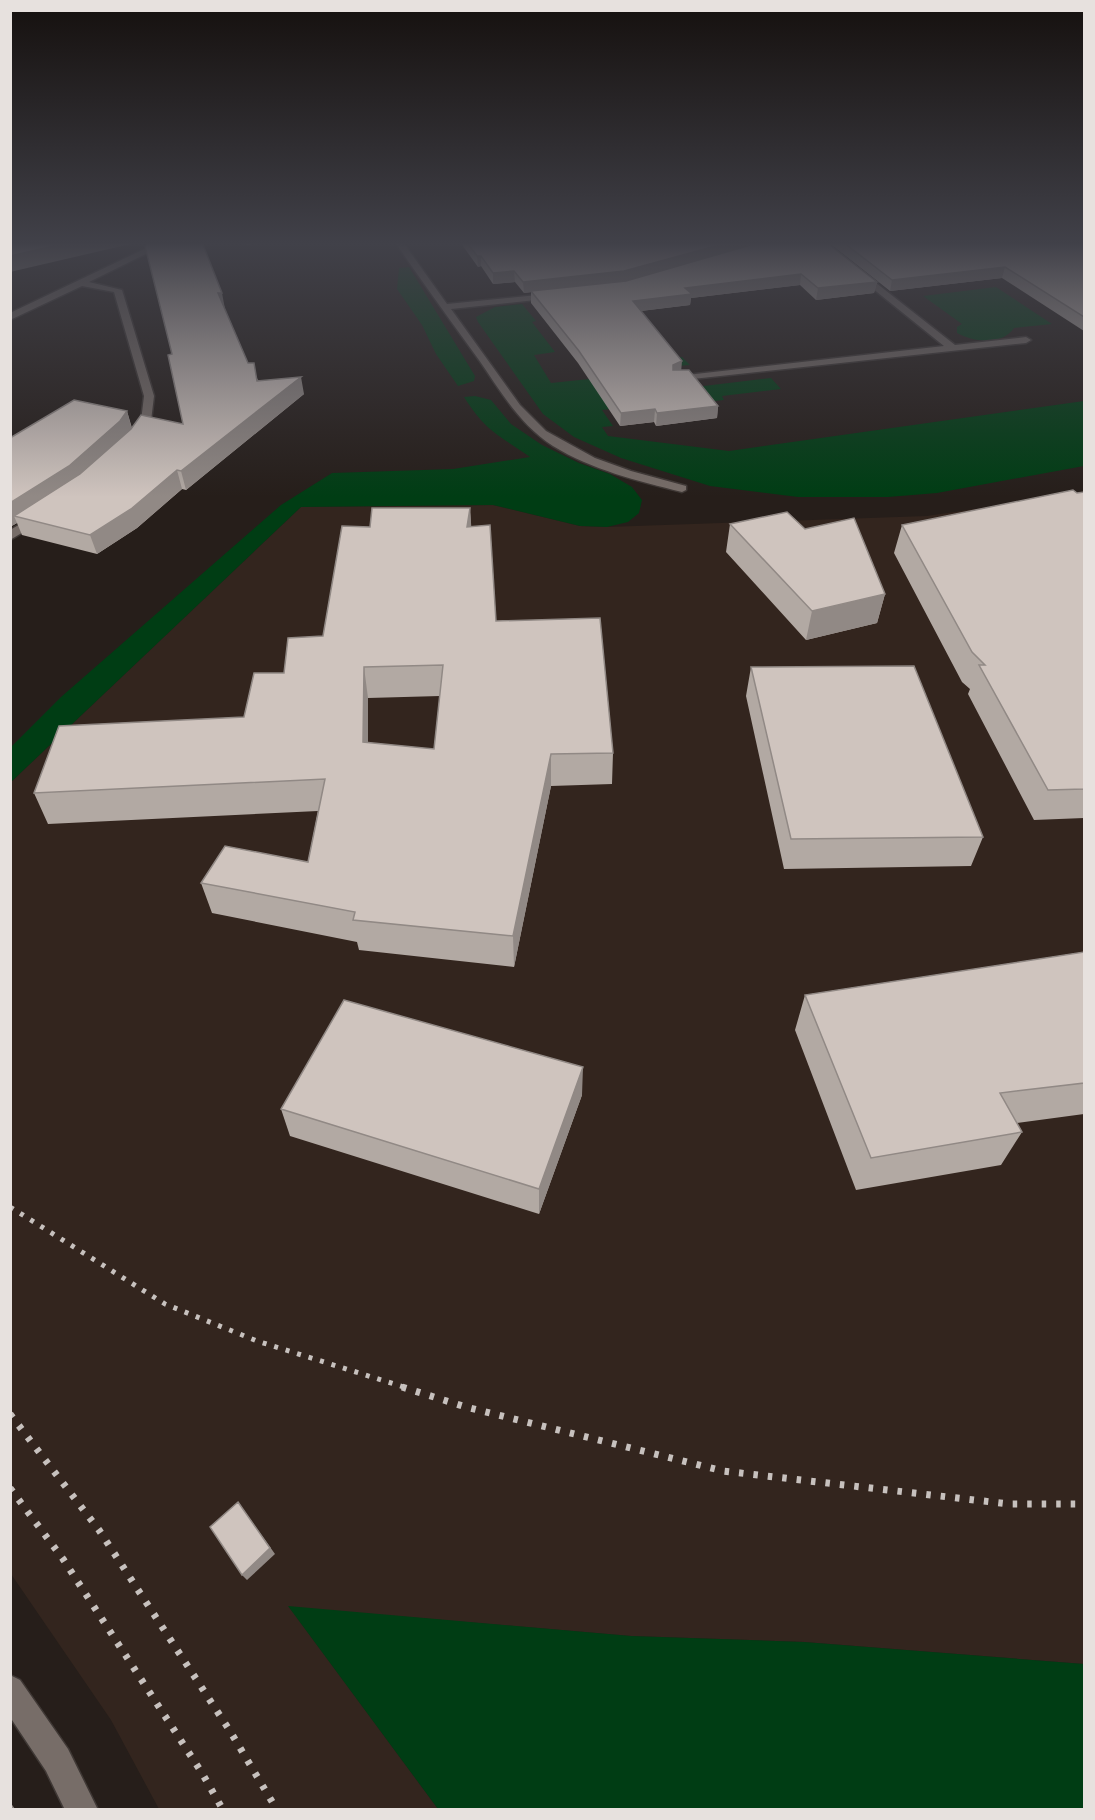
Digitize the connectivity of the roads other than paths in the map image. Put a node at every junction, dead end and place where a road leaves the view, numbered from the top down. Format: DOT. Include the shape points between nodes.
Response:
graph roads {
  1 [pos="129,327"];
  2 [pos="457,327"];
  3 [pos="925,327"];
  4 [pos="1026,340"];
  5 [pos="951,348"];
  6 [pos="678,380"];
  7 [pos="131,443"];
  8 [pos="682,489"];
  9 [pos="52,509"];
  10 [pos="10,536"];
  11 [pos="10,1690"];
  12 [pos="82,1809"];
  1 -- 7 [label="street" via="149,396 146,421"];
  2 -- 8 [label="street" via="518,410 541,432 565,448 609,467"];
  3 -- 5 [label="street"];
  4 -- 5 [label="street"];
  5 -- 6 [label="street"];
  9 -- 10 [label="street"];
  11 -- 12 [label="street" via="57,1760"];
}
